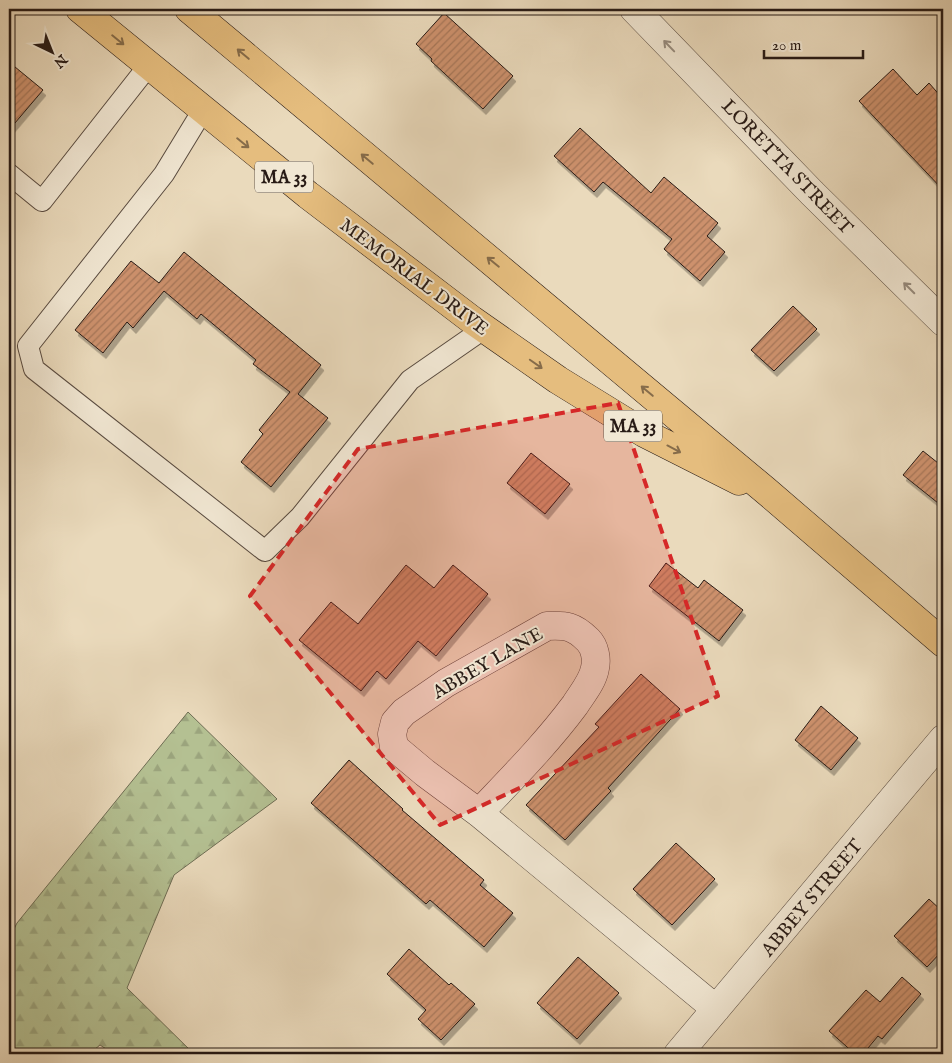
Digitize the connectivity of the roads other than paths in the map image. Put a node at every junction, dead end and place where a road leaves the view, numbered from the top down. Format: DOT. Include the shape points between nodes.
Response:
graph roads {
  1 [pos="80,9"];
  2 [pos="189,9"];
  3 [pos="634,9"];
  4 [pos="149,65"];
  5 [pos="203,110"];
  6 [pos="9,174"];
  7 [pos="943,322"];
  8 [pos="485,328"];
  9 [pos="778,501"];
  10 [pos="943,643"];
  11 [pos="943,739"];
  12 [pos="479,813"];
  13 [pos="716,1009"];
  14 [pos="678,1054"];
  1 -- 4 [label="main road, MEMORIAL DRIVE / MA 33, one-way"];
  9 -- 2 [label="main road, MEMORIAL DRIVE / MA 33, one-way"];
  7 -- 3 [label="street, LORETTA STREET, one-way" via="812,193"];
  4 -- 5 [label="main road, MEMORIAL DRIVE / MA 33"];
  4 -- 6 [label="lane" via="42,201"];
  5 -- 8 [label="main road, MEMORIAL DRIVE / MA 33, one-way" via="393,262"];
  5 -- 8 [label="lane" via="164,174 28,346 34,369 265,552 300,517 410,380"];
  8 -- 9 [label="main road, MEMORIAL DRIVE / MA 33, one-way" via="558,380 644,433"];
  9 -- 10 [label="main road, MEMORIAL DRIVE / MA 33"];
  11 -- 13 [label="street, ABBEY STREET"];
  12 -- 12 [label="street, ABBEY LANE" via="562,722 585,690 595,669 596,655 591,643 579,631 565,625 547,626 446,683 395,722 392,734 394,747"];
  12 -- 13 [label="street, ABBEY LANE"];
  13 -- 14 [label="street, ABBEY STREET"];
}
